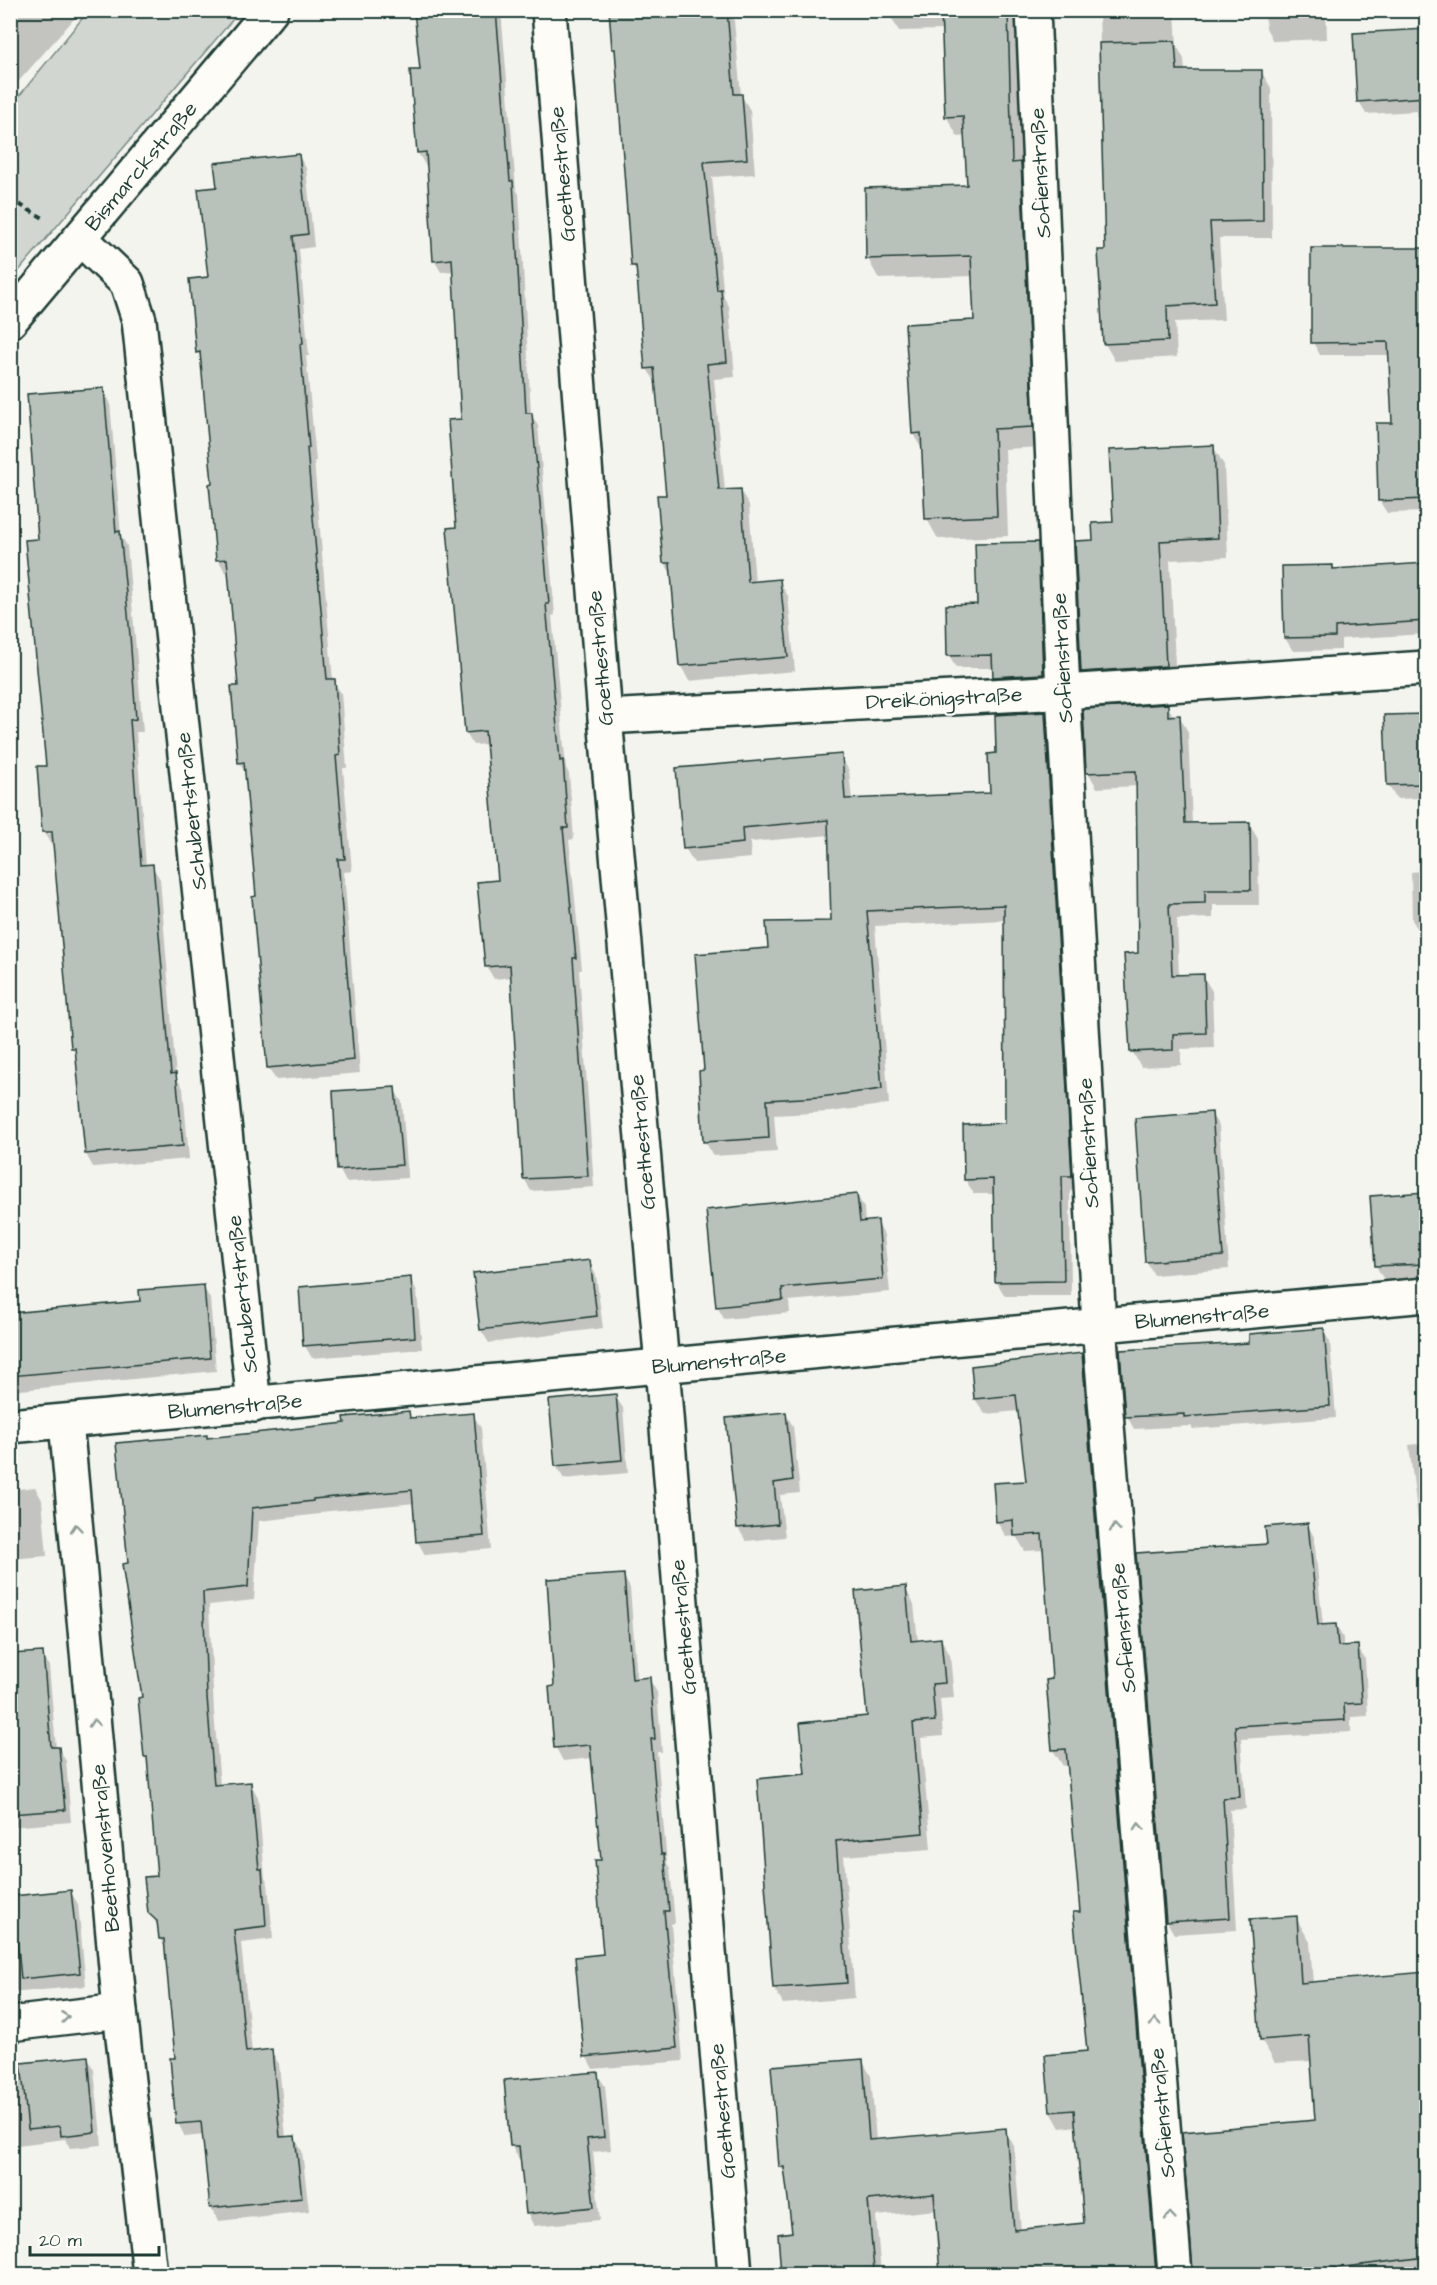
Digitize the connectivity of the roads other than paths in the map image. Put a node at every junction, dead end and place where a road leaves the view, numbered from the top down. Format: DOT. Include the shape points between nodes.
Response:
graph roads {
  1 [pos="271,10"];
  2 [pos="549,10"];
  3 [pos="1033,10"];
  4 [pos="80,238"];
  5 [pos="10,321"];
  6 [pos="1426,668"];
  7 [pos="1063,692"];
  8 [pos="605,717"];
  9 [pos="1426,1295"];
  10 [pos="1099,1325"];
  11 [pos="662,1366"];
  12 [pos="254,1405"];
  13 [pos="66,1422"];
  14 [pos="10,1426"];
  15 [pos="120,2011"];
  16 [pos="10,2024"];
  17 [pos="150,2274"];
  18 [pos="735,2274"];
  19 [pos="1175,2274"];
  1 -- 4 [label="street, Bismarckstraße"];
  2 -- 8 [label="street, Goethestraße"];
  3 -- 7 [label="street, Sofienstraße"];
  4 -- 5 [label="street, Bismarckstraße"];
  4 -- 12 [label="street, Schubertstraße" via="127,283 139,320"];
  6 -- 7 [label="street, Dreikönigstraße"];
  7 -- 8 [label="street, Dreikönigstraße"];
  7 -- 10 [label="street, Sofienstraße"];
  8 -- 11 [label="street, Goethestraße"];
  9 -- 10 [label="street, Blumenstraße"];
  10 -- 11 [label="street, Blumenstraße"];
  19 -- 10 [label="street, Sofienstraße, one-way"];
  11 -- 12 [label="street, Blumenstraße"];
  11 -- 18 [label="street, Goethestraße"];
  12 -- 13 [label="street, Blumenstraße"];
  13 -- 14 [label="street, Blumenstraße"];
  15 -- 13 [label="street, Beethovenstraße, one-way"];
  16 -- 15 [label="street, one-way"];
  15 -- 17 [label="street, Beethovenstraße"];
}
